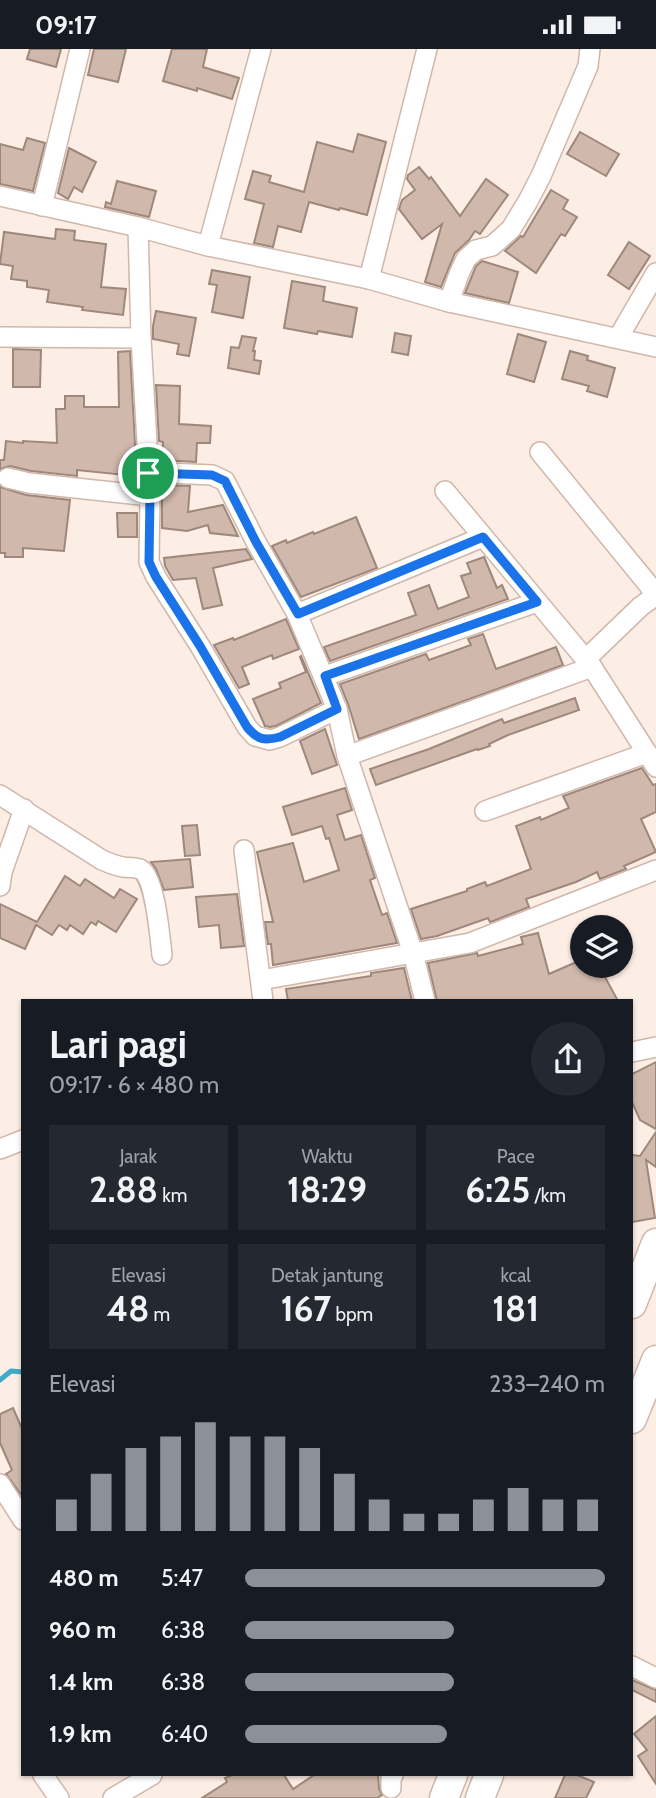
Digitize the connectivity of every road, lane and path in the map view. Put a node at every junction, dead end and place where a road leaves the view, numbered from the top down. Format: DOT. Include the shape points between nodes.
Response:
graph roads {
  1 [pos="80,49"];
  2 [pos="261,49"];
  3 [pos="427,49"];
  4 [pos="590,49"];
  5 [pos="0,196"];
  6 [pos="42,206"];
  7 [pos="138,227"];
  8 [pos="208,246"];
  9 [pos="656,273"];
  10 [pos="369,279"];
  11 [pos="449,302"];
  12 [pos="0,337"];
  13 [pos="141,338"];
  14 [pos="618,338"];
  15 [pos="656,347"];
  16 [pos="540,452"];
  17 [pos="148,473"];
  18 [pos="8,478"];
  19 [pos="445,491"];
  20 [pos="150,496"];
  21 [pos="483,537"];
  22 [pos="656,594"];
  23 [pos="537,602"];
  24 [pos="298,614"];
  25 [pos="589,663"];
  26 [pos="325,676"];
  27 [pos="337,709"];
  28 [pos="347,756"];
  29 [pos="651,760"];
  30 [pos="0,795"];
  31 [pos="24,809"];
  32 [pos="485,811"];
  33 [pos="244,850"];
  34 [pos="656,870"];
  35 [pos="0,886"];
  36 [pos="413,953"];
  37 [pos="162,955"];
  38 [pos="261,980"];
  39 [pos="264,999"];
  40 [pos="424,999"];
  41 [pos="656,1047"];
  42 [pos="633,1052"];
  43 [pos="21,1141"];
  44 [pos="0,1149"];
  45 [pos="652,1252"];
  46 [pos="633,1301"];
  47 [pos="656,1360"];
  48 [pos="633,1417"];
  49 [pos="0,1484"];
  50 [pos="21,1517"];
  51 [pos="633,1666"];
  52 [pos="656,1678"];
  53 [pos="44,1776"];
  54 [pos="150,1776"];
  55 [pos="489,1776"];
  56 [pos="59,1798"];
  57 [pos="113,1798"];
  58 [pos="480,1798"];
  1 -- 6 [label="street"];
  2 -- 8 [label="street"];
  3 -- 10 [label="street"];
  4 -- 11 [label="street" via="588,66 528,201 511,229 492,246 476,250 466,259"];
  5 -- 6 [label="street"];
  6 -- 7 [label="street"];
  7 -- 8 [label="street"];
  7 -- 13 [label="street"];
  8 -- 10 [label="street"];
  9 -- 14 [label="street"];
  10 -- 11 [label="street"];
  11 -- 14 [label="street"];
  12 -- 13 [label="street"];
  13 -- 17 [label="street"];
  14 -- 15 [label="street"];
  16 -- 22 [label="street"];
  17 -- 20 [label="street"];
  17 -- 24 [label="street" via="212,475 225,481"];
  18 -- 20 [label="street"];
  19 -- 21 [label="street"];
  20 -- 27 [label="street" via="149,562 247,727 255,736 270,740"];
  21 -- 23 [label="street"];
  21 -- 24 [label="street"];
  22 -- 25 [label="street"];
  23 -- 25 [label="street"];
  23 -- 26 [label="street"];
  24 -- 26 [label="street"];
  25 -- 28 [label="street"];
  25 -- 29 [label="street"];
  26 -- 27 [label="street"];
  27 -- 28 [label="street"];
  28 -- 36 [label="street"];
  29 -- 32 [label="street"];
  30 -- 31 [label="street"];
  31 -- 35 [label="street"];
  31 -- 37 [label="street" via="102,860 144,871 158,918"];
  33 -- 38 [label="street"];
  34 -- 36 [label="street" via="470,943"];
  36 -- 38 [label="street"];
  36 -- 40 [label="street"];
  38 -- 39 [label="street"];
  41 -- 42 [label="street"];
  43 -- 44 [label="street"];
  45 -- 46 [label="highway"];
  47 -- 48 [label="highway"];
  49 -- 50 [label="street"];
  51 -- 52 [label="street"];
  53 -- 56 [label="street"];
  54 -- 57 [label="street"];
  55 -- 58 [label="highway"];
}
